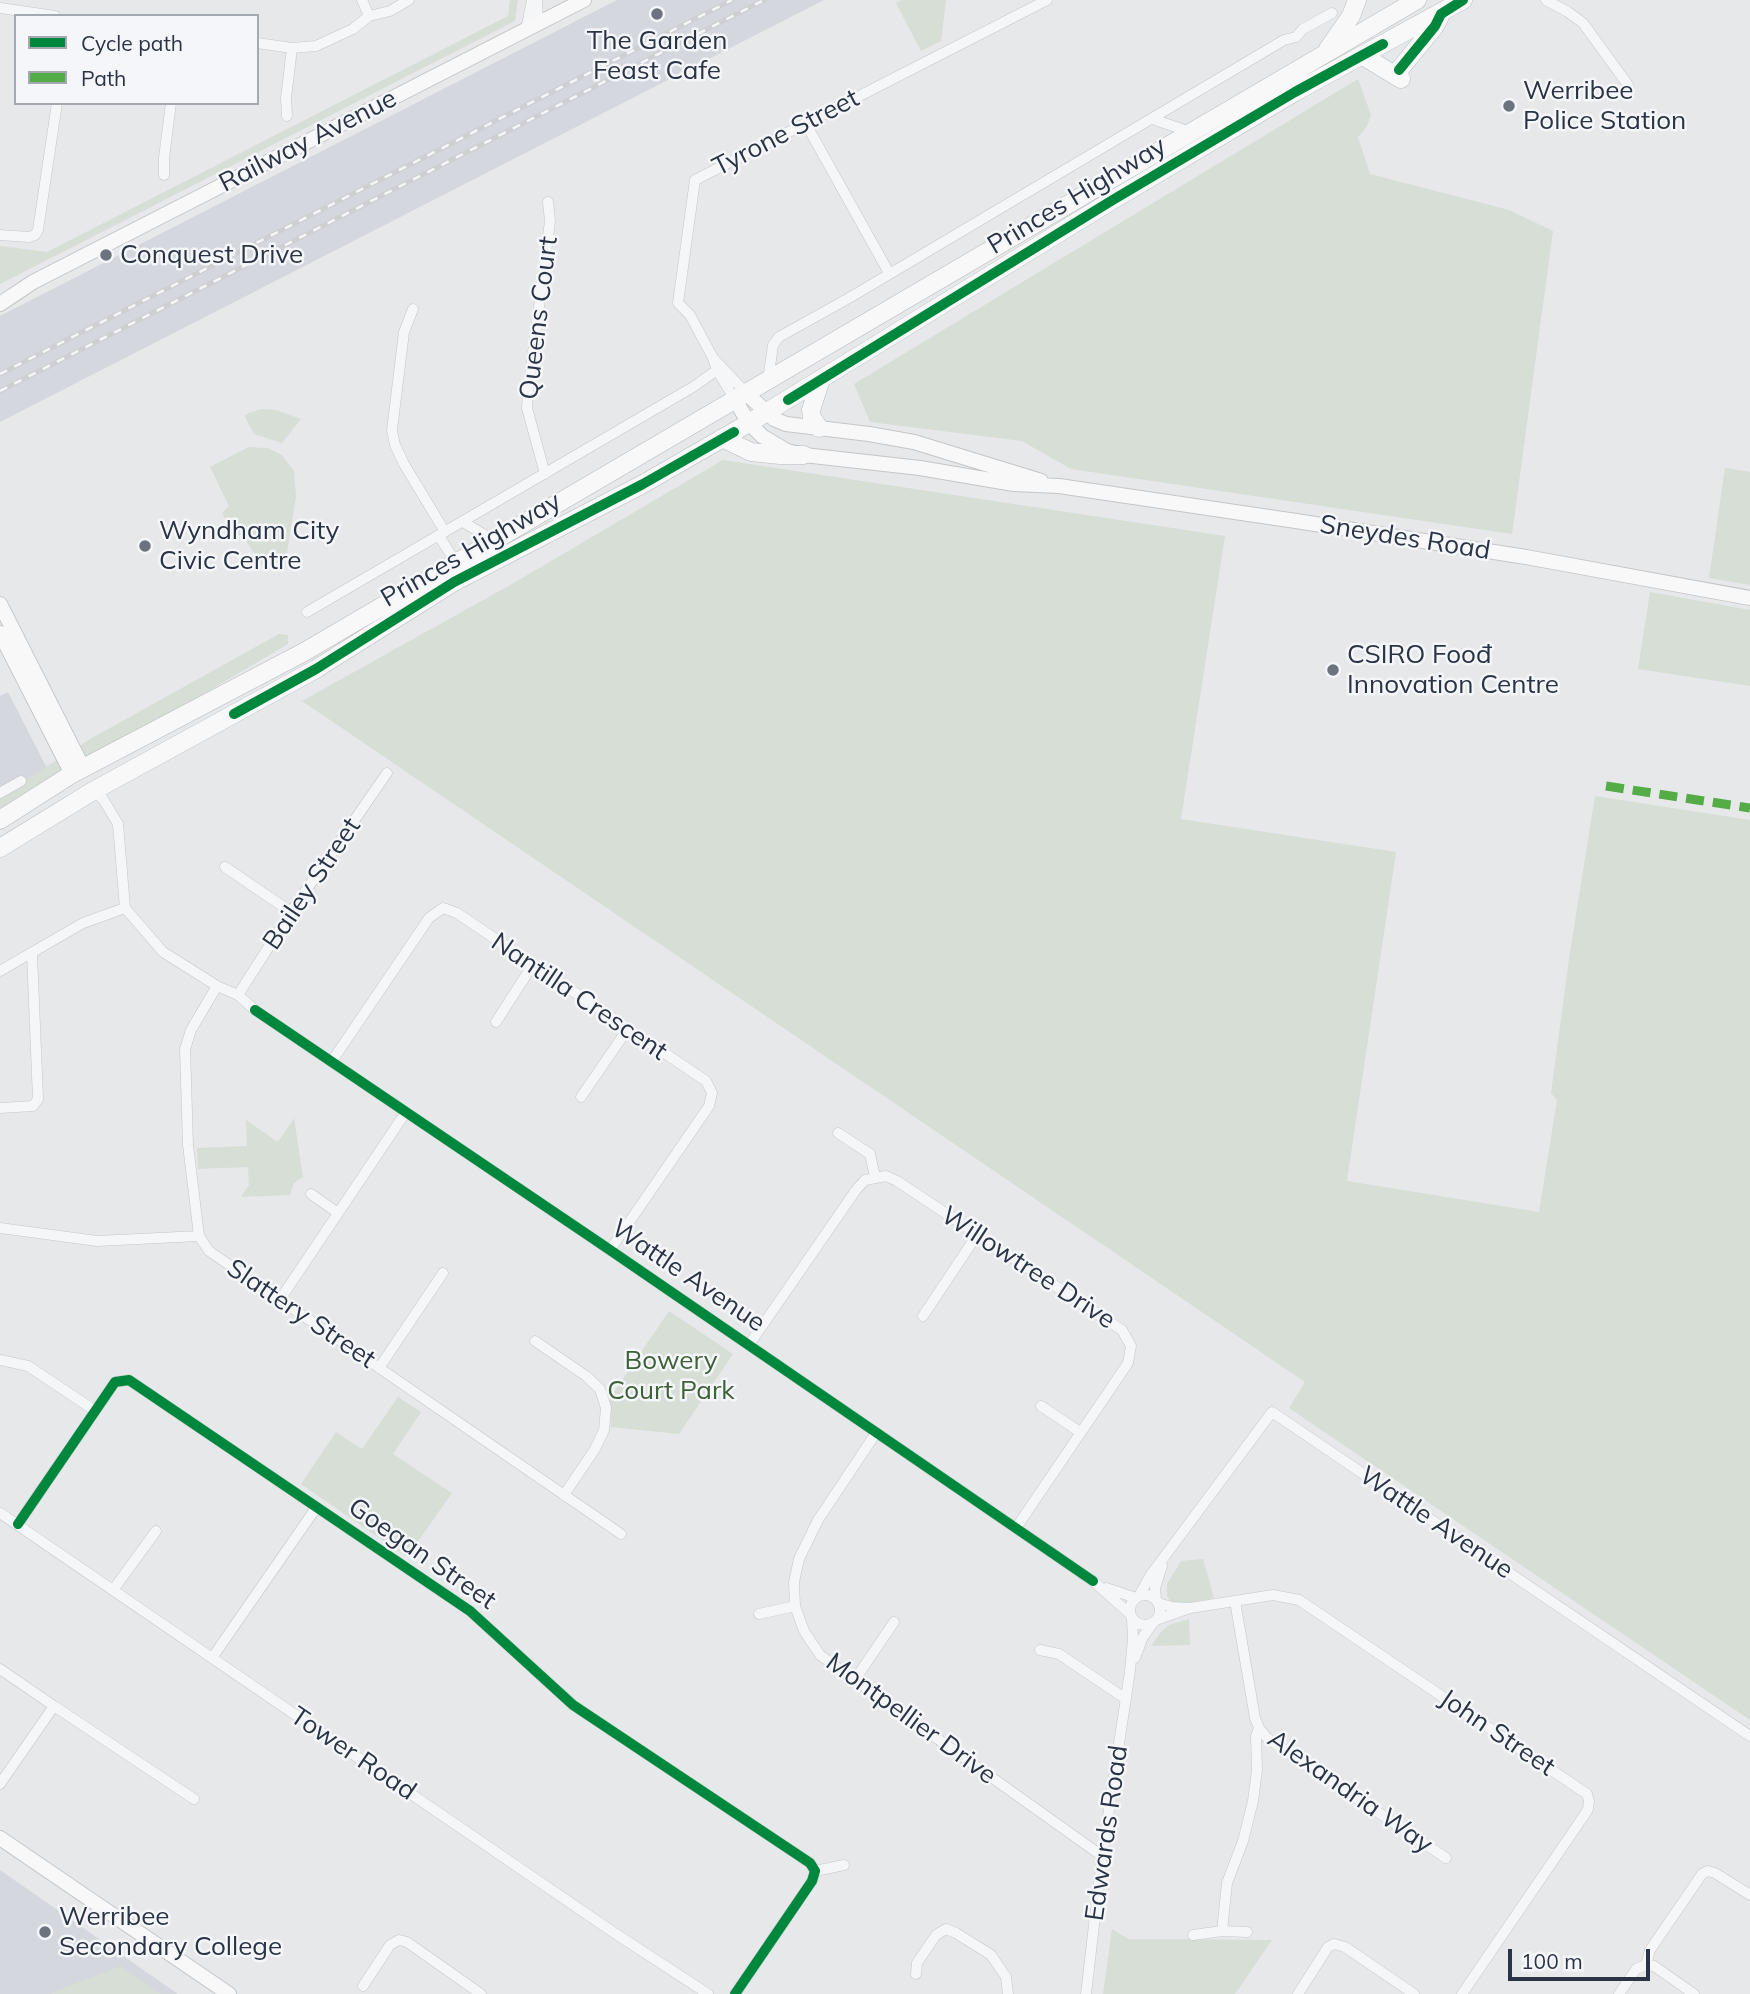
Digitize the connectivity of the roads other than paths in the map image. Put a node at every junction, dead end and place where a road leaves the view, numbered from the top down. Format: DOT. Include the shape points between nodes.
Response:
graph roads {
  1 [pos="362,0"];
  2 [pos="409,0"];
  3 [pos="531,0"];
  4 [pos="537,0"];
  5 [pos="584,0"];
  6 [pos="1048,0"];
  7 [pos="1357,0"];
  8 [pos="1363,0"];
  9 [pos="1387,0"];
  10 [pos="1417,0"];
  11 [pos="1463,0"];
  12 [pos="1546,0"];
  13 [pos="0,8"];
  14 [pos="1332,13"];
  15 [pos="41,14"];
  16 [pos="1441,14"];
  17 [pos="369,16"];
  18 [pos="1386,19"];
  19 [pos="532,27"];
  20 [pos="1394,38"];
  21 [pos="259,43"];
  22 [pos="292,48"];
  23 [pos="1324,55"];
  24 [pos="1363,56"];
  25 [pos="1628,85"];
  26 [pos="57,105"];
  27 [pos="171,105"];
  28 [pos="287,116"];
  29 [pos="1152,120"];
  30 [pos="806,124"];
  31 [pos="1191,132"];
  32 [pos="164,175"];
  33 [pos="548,202"];
  34 [pos="0,235"];
  35 [pos="890,273"];
  36 [pos="33,282"];
  37 [pos="0,294"];
  38 [pos="0,304"];
  39 [pos="414,309"];
  40 [pos="713,358"];
  41 [pos="717,370"];
  42 [pos="821,379"];
  43 [pos="768,381"];
  44 [pos="741,397"];
  45 [pos="767,413"];
  46 [pos="749,424"];
  47 [pos="818,428"];
  48 [pos="722,438"];
  49 [pos="804,454"];
  50 [pos="545,474"];
  51 [pos="1059,486"];
  52 [pos="463,522"];
  53 [pos="442,534"];
  54 [pos="495,541"];
  55 [pos="456,564"];
  56 [pos="484,566"];
  57 [pos="1750,598"];
  58 [pos="0,604"];
  59 [pos="307,612"];
  60 [pos="0,633"];
  61 [pos="304,652"];
  62 [pos="316,669"];
  63 [pos="78,771"];
  64 [pos="387,773"];
  65 [pos="21,780"];
  66 [pos="93,791"];
  67 [pos="0,793"];
  68 [pos="0,820"];
  69 [pos="0,848"];
  70 [pos="225,867"];
  71 [pos="125,908"];
  72 [pos="292,912"];
  73 [pos="32,954"];
  74 [pos="532,966"];
  75 [pos="0,971"];
  76 [pos="217,986"];
  77 [pos="238,995"];
  78 [pos="496,1022"];
  79 [pos="627,1030"];
  80 [pos="332,1061"];
  81 [pos="581,1097"];
  82 [pos="0,1108"];
  83 [pos="406,1112"];
  84 [pos="838,1133"];
  85 [pos="875,1177"];
  86 [pos="311,1194"];
  87 [pos="338,1213"];
  88 [pos="0,1228"];
  89 [pos="976,1235"];
  90 [pos="199,1236"];
  91 [pos="610,1250"];
  92 [pos="443,1273"];
  93 [pos="279,1301"];
  94 [pos="923,1316"];
  95 [pos="535,1341"];
  96 [pos="749,1345"];
  97 [pos="0,1360"];
  98 [pos="379,1368"];
  99 [pos="1041,1406"];
  100 [pos="94,1410"];
  101 [pos="1080,1432"];
  102 [pos="876,1433"];
  103 [pos="564,1495"];
  104 [pos="316,1508"];
  105 [pos="0,1513"];
  106 [pos="18,1524"];
  107 [pos="1016,1528"];
  108 [pos="156,1531"];
  109 [pos="621,1534"];
  110 [pos="1164,1559"];
  111 [pos="1093,1581"];
  112 [pos="113,1590"];
  113 [pos="1138,1597"];
  114 [pos="1235,1601"];
  115 [pos="1157,1602"];
  116 [pos="795,1606"];
  117 [pos="1190,1608"];
  118 [pos="759,1614"];
  119 [pos="1131,1616"];
  120 [pos="894,1622"];
  121 [pos="1155,1622"];
  122 [pos="1040,1650"];
  123 [pos="212,1658"];
  124 [pos="0,1669"];
  125 [pos="1130,1671"];
  126 [pos="854,1681"];
  127 [pos="1126,1699"];
  128 [pos="54,1706"];
  129 [pos="1259,1728"];
  130 [pos="1750,1736"];
  131 [pos="0,1784"];
  132 [pos="194,1799"];
  133 [pos="0,1838"];
  134 [pos="1102,1856"];
  135 [pos="1446,1858"];
  136 [pos="844,1865"];
  137 [pos="815,1871"];
  138 [pos="1750,1895"];
  139 [pos="1222,1931"];
  140 [pos="1248,1932"];
  141 [pos="1193,1935"];
  142 [pos="1646,1965"];
  143 [pos="916,1974"];
  144 [pos="363,1986"];
  145 [pos="229,1994"];
  146 [pos="481,1994"];
  147 [pos="708,1994"];
  148 [pos="734,1994"];
  149 [pos="1008,1994"];
  150 [pos="1086,1994"];
  151 [pos="1298,1994"];
  152 [pos="1415,1994"];
  153 [pos="1462,1994"];
  154 [pos="1619,1994"];
  155 [pos="1694,1994"];
  1 -- 17 [label="street"];
  2 -- 17 [label="street"];
  3 -- 19 [label="street"];
  4 -- 19 [label="street"];
  5 -- 19 [label="main road, Railway Avenue"];
  6 -- 30 [label="street, Tyrone Street"];
  7 -- 23 [label="highway"];
  8 -- 18 [label="highway" via="1373,13"];
  9 -- 18 [label="highway"];
  10 -- 18 [label="highway, Princes Highway"];
  11 -- 16 [label="highway, Princes Highway"];
  12 -- 25 [label="street" via="1583,23"];
  13 -- 15 [label="street"];
  14 -- 29 [label="street"];
  16 -- 20 [label="highway, Princes Highway"];
  16 -- 24 [label="highway" via="1400,74"];
  17 -- 22 [label="street" via="361,25 316,46"];
  18 -- 20 [label="highway"];
  18 -- 23 [label="highway, Princes Highway"];
  19 -- 36 [label="main road, Railway Avenue"];
  20 -- 24 [label="highway, Princes Highway"];
  21 -- 22 [label="street"];
  22 -- 28 [label="street"];
  23 -- 31 [label="highway, Princes Highway"];
  24 -- 42 [label="highway, Princes Highway" via="1111,201"];
  26 -- 34 [label="street" via="38,230 29,237"];
  27 -- 32 [label="street"];
  29 -- 31 [label="street"];
  29 -- 35 [label="street"];
  30 -- 35 [label="street"];
  30 -- 40 [label="street, Tyrone Street" via="695,180 677,297"];
  31 -- 43 [label="highway, Princes Highway"];
  33 -- 50 [label="street, Queens Court" via="550,221 527,400"];
  35 -- 43 [label="street" via="779,337"];
  36 -- 37 [label="main road, Railway Avenue"];
  36 -- 38 [label="main road, Railway Avenue"];
  39 -- 53 [label="street, Princes Highway" via="404,332 393,430 395,445"];
  40 -- 41 [label="street, Tyrone Street"];
  40 -- 44 [label="street, Tyrone Street"];
  41 -- 44 [label="street, Tyrone Street"];
  41 -- 50 [label="street"];
  42 -- 45 [label="highway, Princes Highway"];
  42 -- 47 [label="highway" via="811,410"];
  43 -- 44 [label="highway, Princes Highway"];
  44 -- 45 [label="main road, Sneydes Road"];
  44 -- 46 [label="main road, Sneydes Road"];
  44 -- 54 [label="highway, Princes Highway"];
  45 -- 46 [label="highway, Princes Highway"];
  45 -- 47 [label="main road, Sneydes Road" via="786,424"];
  46 -- 48 [label="highway, Princes Highway"];
  46 -- 49 [label="main road, Sneydes Road" via="773,444"];
  47 -- 51 [label="main road, Sneydes Road" via="914,442"];
  48 -- 49 [label="highway" via="751,452"];
  48 -- 56 [label="highway, Princes Highway"];
  49 -- 51 [label="main road, Sneydes Road" via="1014,484"];
  50 -- 52 [label="street"];
  51 -- 57 [label="main road, Sneydes Road" via="1526,557"];
  52 -- 53 [label="street"];
  52 -- 54 [label="street, Princes Highway"];
  53 -- 55 [label="street, Princes Highway"];
  53 -- 59 [label="street"];
  54 -- 55 [label="highway, Princes Highway"];
  55 -- 56 [label="highway"];
  55 -- 61 [label="highway, Princes Highway"];
  56 -- 62 [label="highway, Princes Highway"];
  58 -- 63 [label="main road"];
  60 -- 63 [label="main road"];
  61 -- 62 [label="highway"];
  61 -- 63 [label="highway, Princes Highway"];
  62 -- 66 [label="highway, Princes Highway"];
  63 -- 66 [label="highway"];
  63 -- 68 [label="highway, Princes Highway"];
  64 -- 72 [label="street, Bailey Street"];
  65 -- 67 [label="street"];
  66 -- 69 [label="highway, Princes Highway"];
  66 -- 71 [label="street" via="118,824"];
  70 -- 72 [label="street"];
  71 -- 73 [label="street" via="83,923"];
  71 -- 76 [label="street, Wattle Avenue" via="163,951"];
  72 -- 77 [label="street, Bailey Street"];
  73 -- 75 [label="street"];
  73 -- 82 [label="street" via="38,1099 33,1106"];
  74 -- 78 [label="street"];
  74 -- 79 [label="street, Nantilla Crescent"];
  74 -- 80 [label="street, Nantilla Crescent" via="443,908 429,918"];
  76 -- 77 [label="street, Wattle Avenue"];
  76 -- 90 [label="street" via="191,1030 186,1049 188,1145"];
  77 -- 80 [label="street, Wattle Avenue"];
  79 -- 81 [label="street"];
  79 -- 91 [label="street, Nantilla Crescent" via="706,1082 712,1093 709,1106"];
  80 -- 83 [label="street, Wattle Avenue"];
  83 -- 87 [label="street"];
  83 -- 91 [label="street, Wattle Avenue"];
  84 -- 85 [label="street" via="870,1154"];
  85 -- 89 [label="street, Willowtree Drive" via="897,1181"];
  85 -- 96 [label="street" via="856,1190"];
  86 -- 87 [label="street"];
  87 -- 93 [label="street"];
  88 -- 90 [label="street" via="97,1241"];
  89 -- 94 [label="street"];
  89 -- 101 [label="street, Willowtree Drive" via="1122,1330 1130,1346 1128,1363"];
  90 -- 93 [label="street, Slattery Street" via="209,1251"];
  91 -- 96 [label="street, Wattle Avenue"];
  92 -- 98 [label="street"];
  93 -- 98 [label="street, Slattery Street"];
  95 -- 103 [label="street" via="600,1389 606,1408 604,1430 595,1449"];
  96 -- 102 [label="street, Wattle Avenue"];
  97 -- 100 [label="street" via="28,1366"];
  98 -- 103 [label="street, Slattery Street"];
  99 -- 101 [label="street"];
  100 -- 104 [label="street, Goegan Street" via="115,1382 129,1380"];
  100 -- 106 [label="street, Goegan Street"];
  101 -- 107 [label="street, Willowtree Drive"];
  102 -- 107 [label="street, Wattle Avenue"];
  102 -- 116 [label="street, Montpellier Drive" via="818,1520 799,1559"];
  103 -- 109 [label="street, Slattery Street"];
  104 -- 123 [label="street"];
  104 -- 137 [label="street, Goegan Street" via="470,1611 573,1705 810,1863"];
  105 -- 106 [label="street, Tower Road"];
  106 -- 112 [label="street, Tower Road"];
  107 -- 111 [label="street, Wattle Avenue"];
  108 -- 112 [label="street"];
  110 -- 113 [label="street, Wattle Avenue"];
  110 -- 115 [label="street, Wattle Avenue" via="1155,1588"];
  110 -- 130 [label="street, Wattle Avenue" via="1272,1412"];
  111 -- 113 [label="street, Wattle Avenue" via="1116,1593"];
  111 -- 119 [label="street, Wattle Avenue"];
  112 -- 123 [label="street, Tower Road"];
  113 -- 115 [label="street" via="1148,1595"];
  113 -- 119 [label="street" via="1130,1605"];
  114 -- 117 [label="street, John Street"];
  114 -- 129 [label="street, Alexandria Way"];
  114 -- 153 [label="street, John Street" via="1273,1595 1298,1600 1587,1794 1583,1817"];
  115 -- 117 [label="street, John Street"];
  115 -- 121 [label="street" via="1160,1612"];
  116 -- 118 [label="street"];
  116 -- 126 [label="street, Montpellier Drive" via="820,1655"];
  117 -- 121 [label="street, John Street"];
  119 -- 121 [label="street" via="1139,1625"];
  119 -- 125 [label="street, Edwards Road"];
  120 -- 126 [label="street"];
  121 -- 125 [label="street, Edwards Road" via="1143,1637"];
  122 -- 127 [label="street" via="1059,1654"];
  123 -- 147 [label="street, Tower Road"];
  124 -- 128 [label="street"];
  125 -- 127 [label="street, Edwards Road"];
  126 -- 134 [label="street, Montpellier Drive"];
  127 -- 134 [label="street, Edwards Road"];
  128 -- 131 [label="street"];
  128 -- 132 [label="street"];
  129 -- 135 [label="street, Alexandria Way" via="1287,1752"];
  129 -- 139 [label="street" via="1253,1801 1227,1883"];
  133 -- 145 [label="main road"];
  134 -- 150 [label="street, Edwards Road"];
  136 -- 137 [label="street"];
  137 -- 148 [label="street"];
  138 -- 142 [label="street" via="1715,1873 1702,1874 1650,1950"];
  139 -- 140 [label="street"];
  139 -- 141 [label="street"];
  142 -- 154 [label="street" via="1636,1969"];
  142 -- 155 [label="street"];
  143 -- 149 [label="street" via="917,1963 936,1935 946,1929 991,1955 1006,1977"];
  144 -- 146 [label="street" via="390,1945 399,1940"];
  151 -- 152 [label="street" via="1334,1944"];
}
